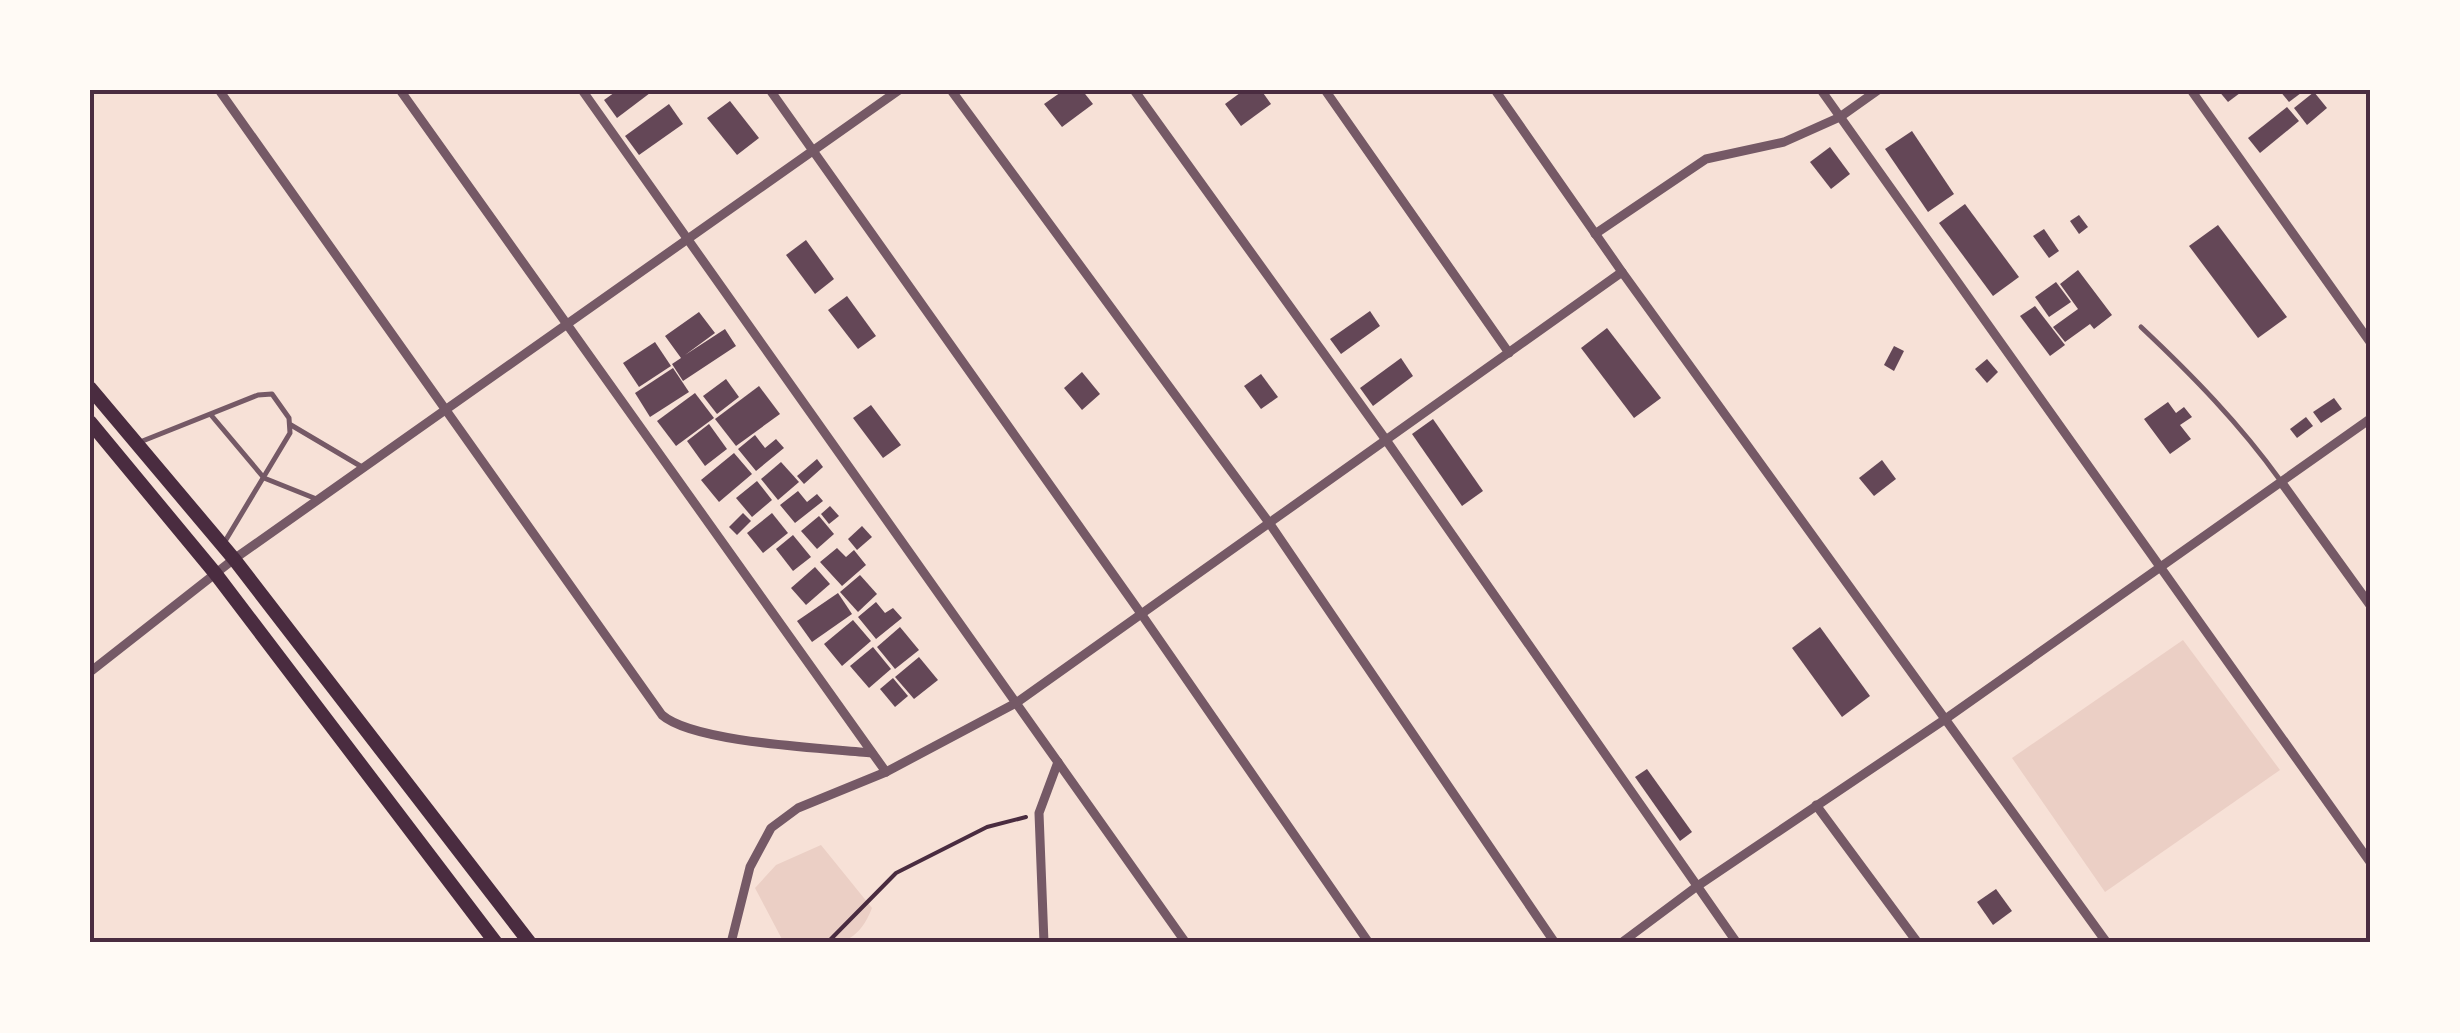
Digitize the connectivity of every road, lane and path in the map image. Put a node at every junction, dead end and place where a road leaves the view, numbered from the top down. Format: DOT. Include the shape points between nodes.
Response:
graph roads {
  1 [pos="219,90"];
  2 [pos="400,90"];
  3 [pos="582,90"];
  4 [pos="770,90"];
  5 [pos="898,90"];
  6 [pos="951,90"];
  7 [pos="1134,90"];
  8 [pos="1325,90"];
  9 [pos="1496,90"];
  10 [pos="1820,90"];
  11 [pos="1878,90"];
  12 [pos="2191,90"];
  13 [pos="1840,117"];
  14 [pos="813,150"];
  15 [pos="1595,234"];
  16 [pos="688,240"];
  17 [pos="1622,272"];
  18 [pos="566,326"];
  19 [pos="2141,327"];
  20 [pos="2370,342"];
  21 [pos="1509,353"];
  22 [pos="90,388"];
  23 [pos="445,413"];
  24 [pos="211,415"];
  25 [pos="2370,420"];
  26 [pos="90,422"];
  27 [pos="291,425"];
  28 [pos="1386,440"];
  29 [pos="136,444"];
  30 [pos="364,469"];
  31 [pos="264,478"];
  32 [pos="2282,482"];
  33 [pos="319,500"];
  34 [pos="1270,524"];
  35 [pos="223,546"];
  36 [pos="234,559"];
  37 [pos="2160,567"];
  38 [pos="215,572"];
  39 [pos="2370,606"];
  40 [pos="1142,615"];
  41 [pos="90,672"];
  42 [pos="1016,702"];
  43 [pos="1944,720"];
  44 [pos="872,753"];
  45 [pos="1058,762"];
  46 [pos="886,772"];
  47 [pos="1816,805"];
  48 [pos="1040,813"];
  49 [pos="2370,862"];
  50 [pos="1696,886"];
  51 [pos="496,943"];
  52 [pos="530,943"];
  53 [pos="731,943"];
  54 [pos="827,943"];
  55 [pos="1044,943"];
  56 [pos="1186,943"];
  57 [pos="1369,943"];
  58 [pos="1555,943"];
  59 [pos="1622,943"];
  60 [pos="1737,943"];
  61 [pos="1918,943"];
  62 [pos="2107,943"];
  1 -- 23 [label="street"];
  2 -- 18 [label="street"];
  3 -- 16 [label="street"];
  4 -- 14 [label="street"];
  5 -- 14 [label="street"];
  6 -- 34 [label="street"];
  7 -- 28 [label="street"];
  8 -- 21 [label="street"];
  9 -- 15 [label="street"];
  10 -- 13 [label="street"];
  11 -- 13 [label="street"];
  12 -- 20 [label="street"];
  13 -- 15 [label="street" via="1784,142 1706,159"];
  13 -- 37 [label="street"];
  14 -- 16 [label="street"];
  14 -- 40 [label="street"];
  15 -- 17 [label="street"];
  16 -- 18 [label="street"];
  16 -- 42 [label="street"];
  17 -- 21 [label="street"];
  17 -- 43 [label="street"];
  18 -- 23 [label="street"];
  18 -- 44 [label="street"];
  19 -- 32 [label="lane" via="2208,390"];
  21 -- 28 [label="street"];
  22 -- 29 [label="main road"];
  23 -- 30 [label="street"];
  23 -- 44 [label="street" via="668,721 716,735"];
  24 -- 27 [label="lane" via="267,393"];
  24 -- 29 [label="lane"];
  24 -- 31 [label="lane"];
  25 -- 32 [label="street"];
  26 -- 38 [label="main road"];
  27 -- 30 [label="lane"];
  27 -- 31 [label="lane"];
  28 -- 34 [label="street"];
  28 -- 50 [label="street"];
  29 -- 35 [label="main road"];
  30 -- 33 [label="street"];
  31 -- 33 [label="lane"];
  31 -- 35 [label="lane"];
  32 -- 37 [label="street"];
  32 -- 39 [label="street"];
  33 -- 36 [label="street"];
  34 -- 40 [label="street"];
  34 -- 58 [label="street"];
  35 -- 36 [label="main road"];
  36 -- 38 [label="street"];
  36 -- 52 [label="main road"];
  37 -- 43 [label="street"];
  37 -- 49 [label="street"];
  38 -- 41 [label="street"];
  38 -- 51 [label="main road"];
  40 -- 42 [label="street"];
  40 -- 57 [label="street"];
  42 -- 45 [label="street"];
  42 -- 46 [label="street"];
  43 -- 47 [label="street"];
  43 -- 62 [label="street"];
  44 -- 46 [label="street"];
  45 -- 48 [label="street"];
  45 -- 56 [label="street"];
  46 -- 53 [label="street" via="798,808 771,828 750,867"];
  47 -- 50 [label="street"];
  47 -- 61 [label="street"];
  48 -- 54 [label="path" via="988,827 896,874"];
  48 -- 55 [label="street"];
  50 -- 59 [label="street"];
  50 -- 60 [label="street"];
}
